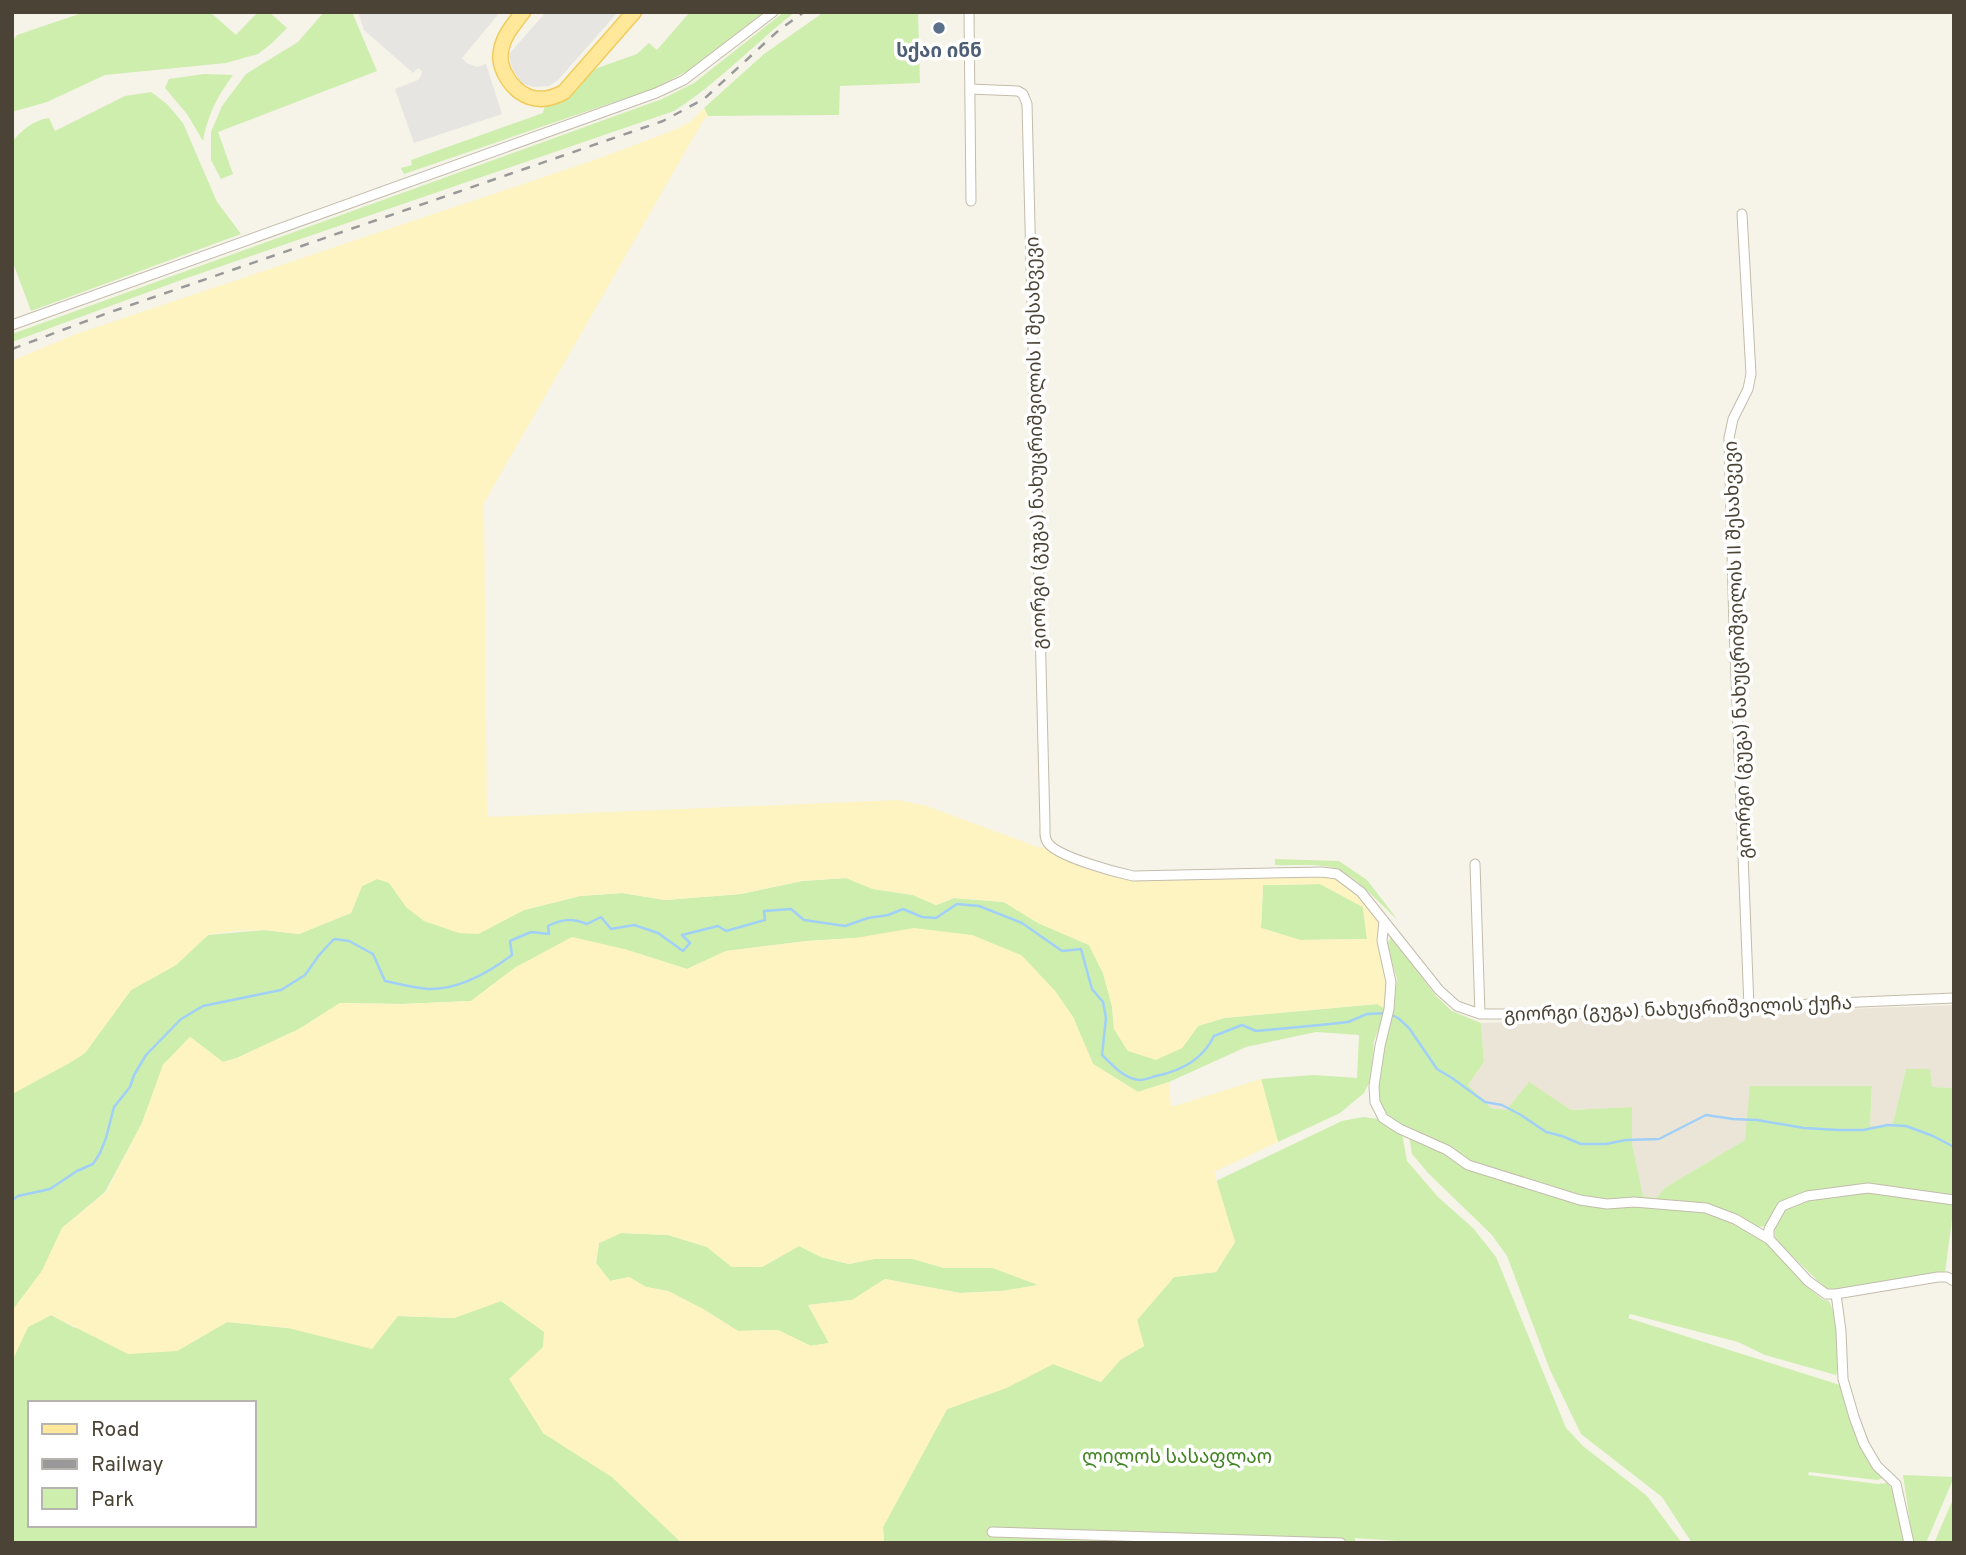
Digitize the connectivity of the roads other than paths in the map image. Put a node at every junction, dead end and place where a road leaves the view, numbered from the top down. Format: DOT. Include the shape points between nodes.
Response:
graph roads {
  1 [pos="523,12"];
  2 [pos="634,12"];
  3 [pos="773,12"];
  4 [pos="969,12"];
  5 [pos="970,89"];
  6 [pos="971,201"];
  7 [pos="1742,214"];
  8 [pos="12,324"];
  9 [pos="1049,845"];
  10 [pos="1475,864"];
  11 [pos="1384,921"];
  12 [pos="1954,998"];
  13 [pos="1749,1007"];
  14 [pos="1480,1014"];
  15 [pos="1954,1200"];
  16 [pos="1769,1239"];
  17 [pos="1954,1281"];
  18 [pos="1836,1294"];
  19 [pos="992,1532"];
  20 [pos="1341,1543"];
  21 [pos="1909,1543"];
  1 -- 2 [label="main road" via="502,44 501,65 518,91 538,99 552,99 564,92"];
  3 -- 8 [label="street" via="684,79 656,93"];
  4 -- 5 [label="street"];
  5 -- 6 [label="street"];
  5 -- 9 [label="street, გიორგი (გუგა) ნახუცრიშვილის I შესახვევი" via="1018,91 1027,104 1045,838"];
  7 -- 13 [label="street, გიორგი (გუგა) ნახუცრიშვილის II შესახვევი" via="1751,374 1729,438"];
  9 -- 11 [label="street, გიორგი (გუგა) ნახუცრიშვილის ქუჩა" via="1087,863 1133,876 1337,874 1361,892"];
  10 -- 14 [label="street"];
  11 -- 14 [label="street, გიორგი (გუგა) ნახუცრიშვილის ქუჩა" via="1439,990 1457,1006"];
  11 -- 16 [label="street" via="1382,941 1391,982 1374,1086 1383,1118 1468,1165 1580,1200 1706,1208"];
  12 -- 13 [label="street, გიორგი (გუგა) ნახუცრიშვილის ქუჩა"];
  13 -- 14 [label="street, გიორგი (გუგა) ნახუცრიშვილის ქუჩა"];
  15 -- 16 [label="street" via="1868,1188 1807,1196 1782,1206 1769,1229"];
  16 -- 18 [label="street" via="1808,1281 1826,1294"];
  17 -- 18 [label="street" via="1927,1278"];
  18 -- 21 [label="street" via="1843,1379 1854,1417 1877,1466 1896,1484"];
  19 -- 20 [label="street"];
}
